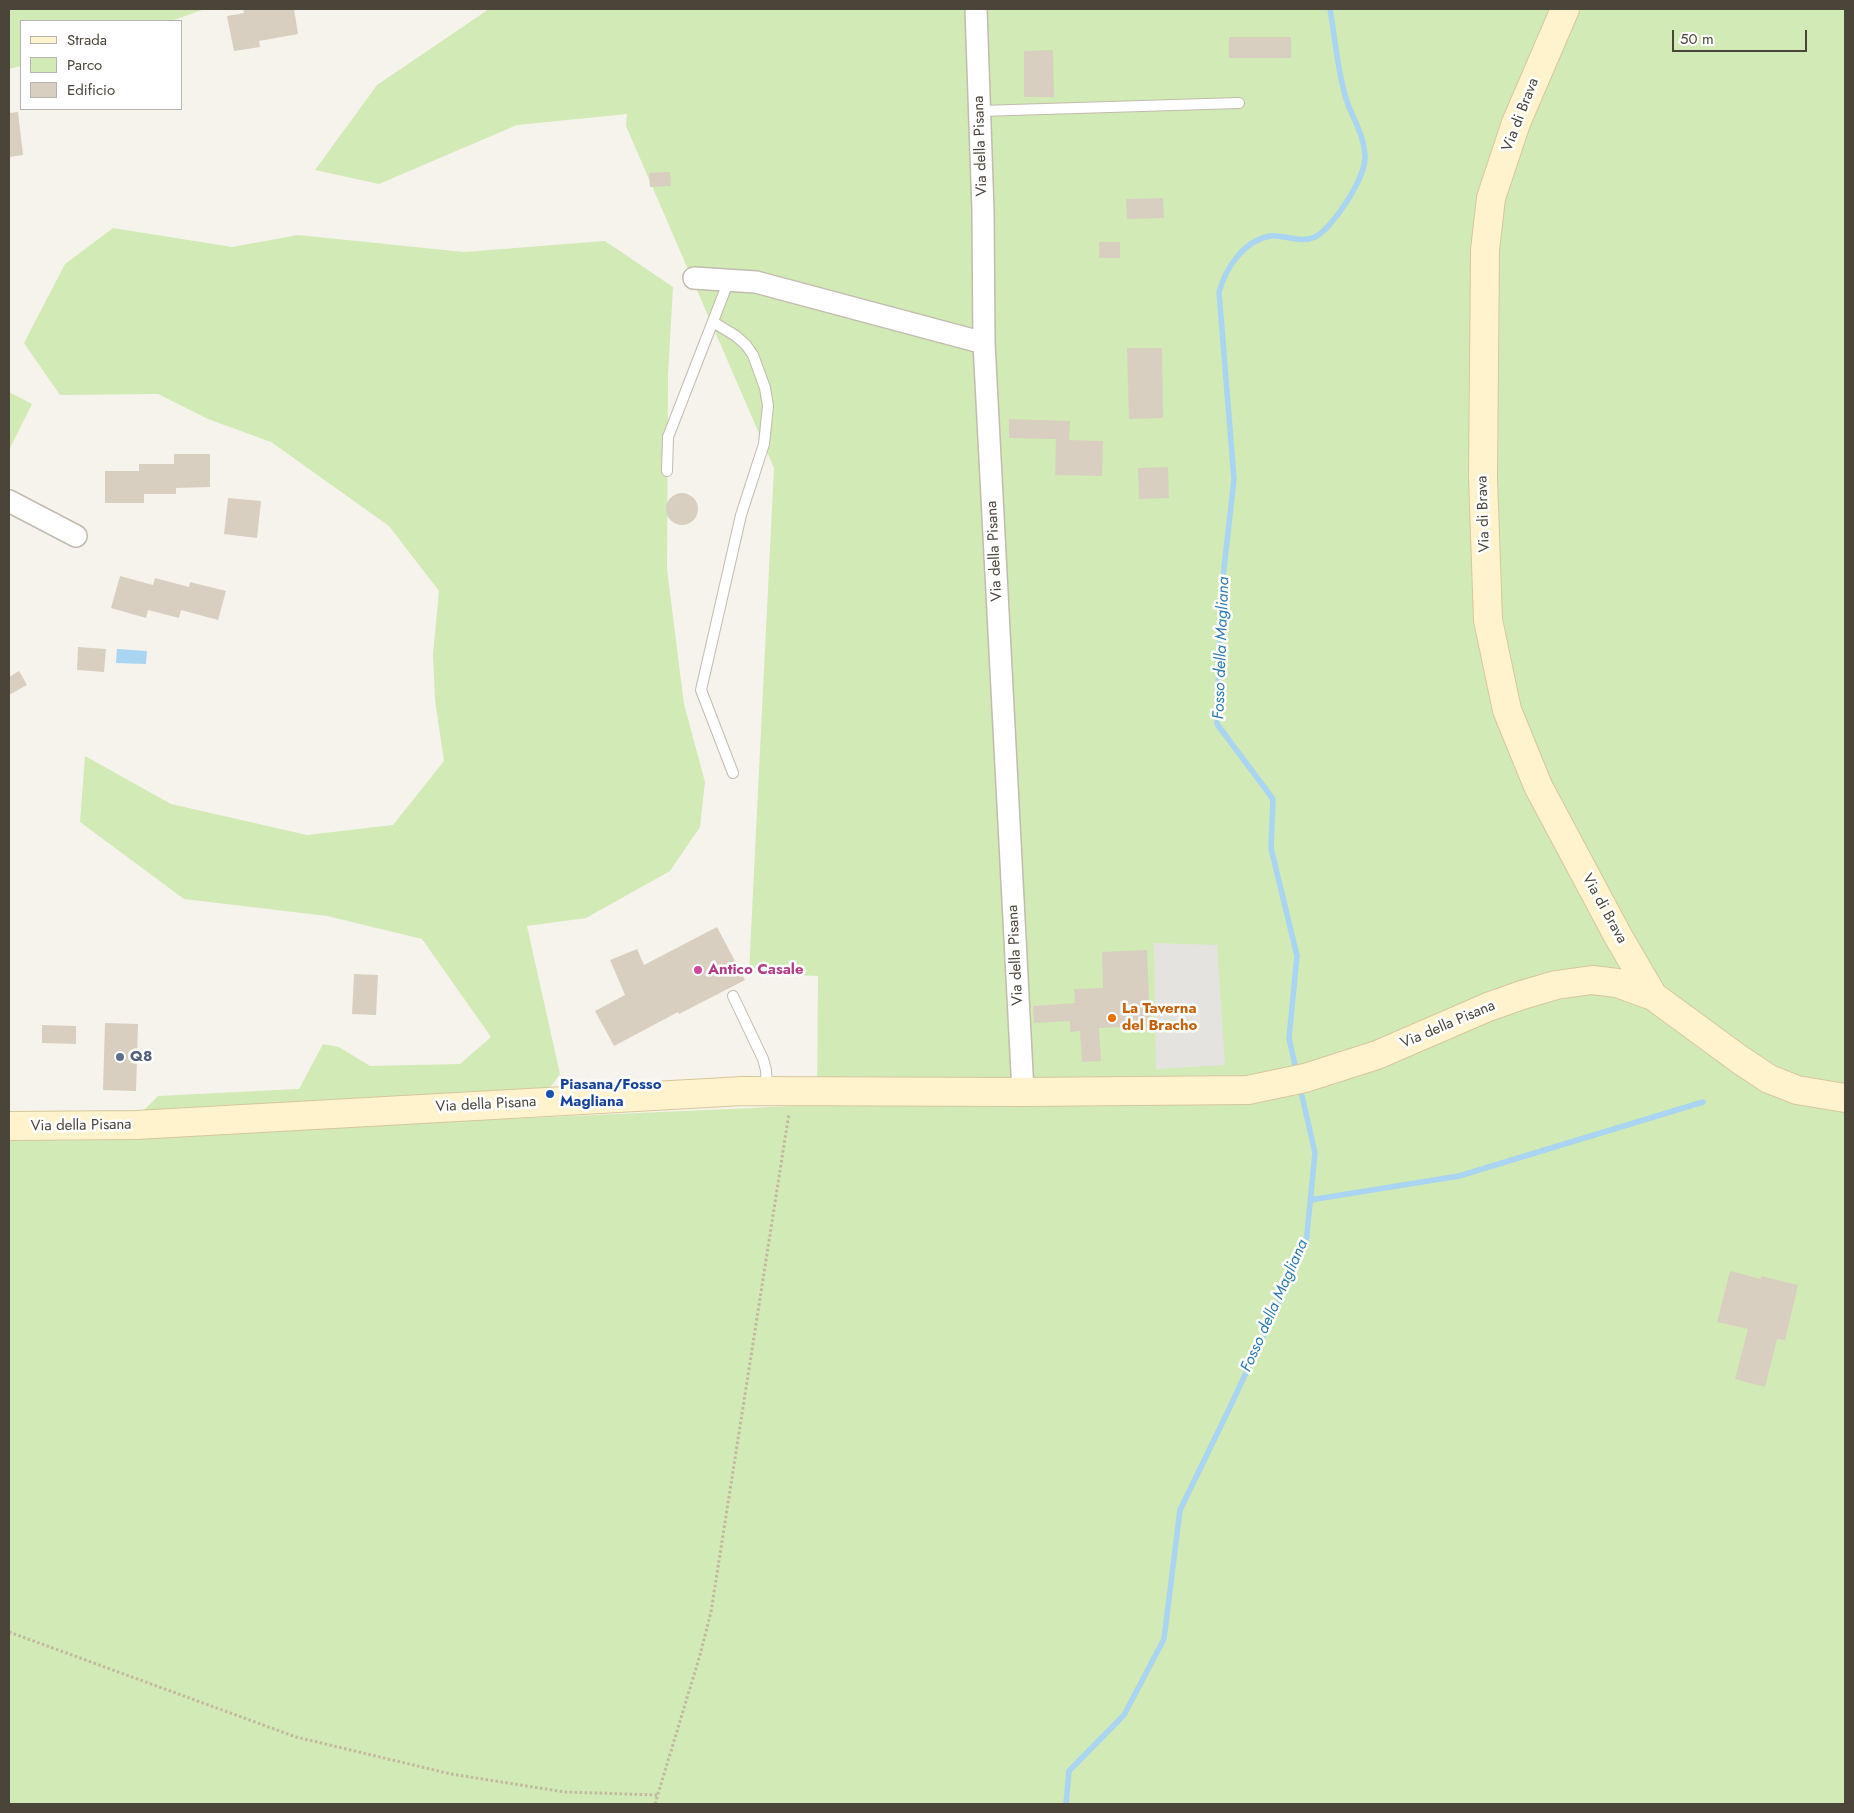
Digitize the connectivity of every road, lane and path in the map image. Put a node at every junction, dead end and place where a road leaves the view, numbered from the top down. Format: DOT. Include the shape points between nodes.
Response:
graph roads {
  1 [pos="976,9"];
  2 [pos="1565,9"];
  3 [pos="1239,103"];
  4 [pos="980,111"];
  5 [pos="694,278"];
  6 [pos="729,280"];
  7 [pos="713,322"];
  8 [pos="984,343"];
  9 [pos="668,471"];
  10 [pos="9,502"];
  11 [pos="76,536"];
  12 [pos="734,773"];
  13 [pos="733,996"];
  14 [pos="1653,996"];
  15 [pos="767,1091"];
  16 [pos="795,1091"];
  17 [pos="1023,1092"];
  18 [pos="1845,1098"];
  19 [pos="9,1126"];
  20 [pos="9,1632"];
  21 [pos="658,1795"];
  22 [pos="655,1804"];
  1 -- 4 [label="street, Via della Pisana"];
  2 -- 14 [label="main road, Via di Brava" via="1516,123 1491,198 1485,250 1483,457 1488,620 1507,710 1538,786"];
  3 -- 4 [label="lane"];
  4 -- 8 [label="street, Via della Pisana"];
  5 -- 6 [label="street"];
  6 -- 7 [label="lane"];
  6 -- 8 [label="street" via="756,282"];
  7 -- 9 [label="lane" via="668,437"];
  7 -- 12 [label="lane" via="746,345 765,388 768,406 764,444 742,515 701,690"];
  8 -- 17 [label="street, Via della Pisana"];
  10 -- 11 [label="street"];
  13 -- 15 [label="lane" via="763,1059"];
  14 -- 17 [label="main road, Via della Pisana" via="1604,981 1556,985 1506,1000 1377,1055 1326,1073 1268,1087"];
  14 -- 18 [label="main road, Via della Pisana" via="1762,1075 1797,1090"];
  15 -- 16 [label="main road, Via della Pisana"];
  15 -- 19 [label="main road, Via della Pisana" via="136,1125"];
  16 -- 17 [label="main road, Via della Pisana"];
  16 -- 21 [label="path" via="788,1116 711,1612"];
  20 -- 21 [label="path" via="296,1737 450,1774 565,1792"];
  21 -- 22 [label="path"];
}
